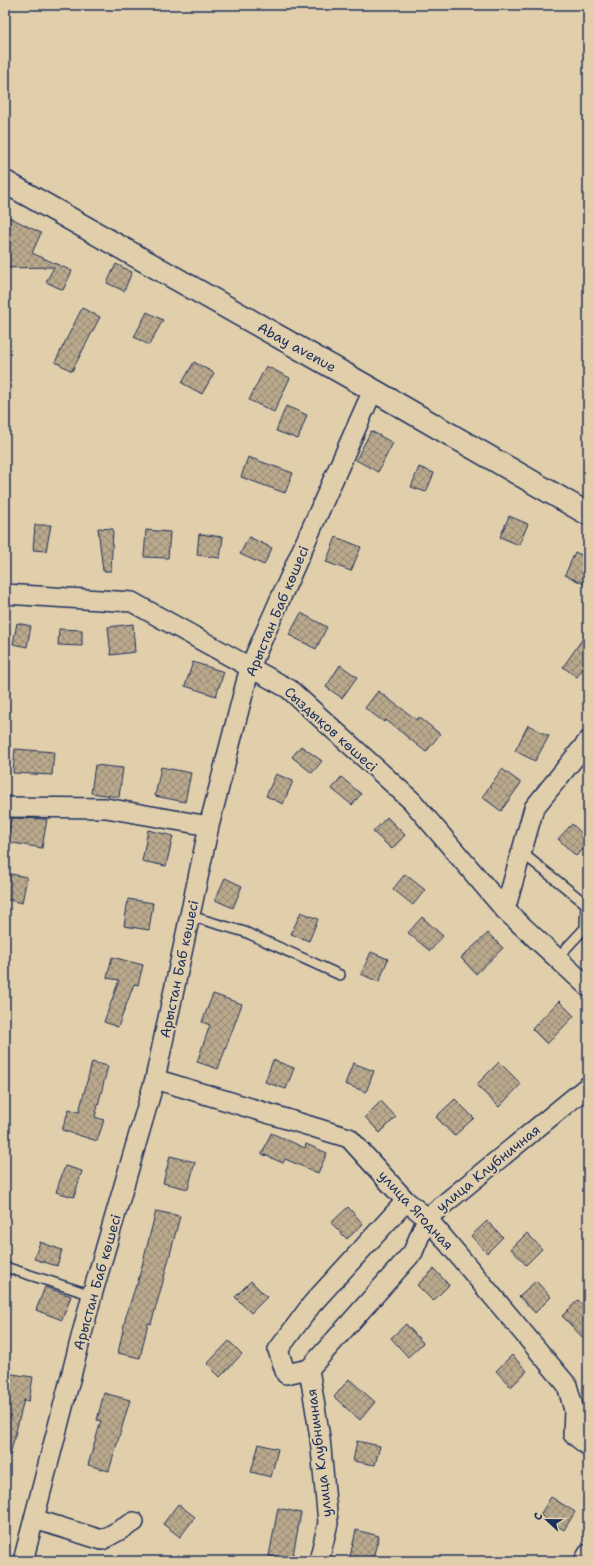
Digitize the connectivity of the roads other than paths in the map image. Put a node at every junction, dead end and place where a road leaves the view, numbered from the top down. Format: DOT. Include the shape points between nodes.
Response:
graph roads {
  1 [pos="5,182"];
  2 [pos="373,390"];
  3 [pos="588,514"];
  4 [pos="5,594"];
  5 [pos="250,667"];
  6 [pos="588,741"];
  7 [pos="5,807"];
  8 [pos="209,826"];
  9 [pos="521,852"];
  10 [pos="505,910"];
  11 [pos="190,916"];
  12 [pos="557,958"];
  13 [pos="340,975"];
  14 [pos="588,987"];
  15 [pos="155,1080"];
  16 [pos="588,1086"];
  17 [pos="406,1201"];
  18 [pos="427,1218"];
  19 [pos="5,1267"];
  20 [pos="92,1295"];
  21 [pos="309,1369"];
  22 [pos="588,1446"];
  23 [pos="34,1519"];
  24 [pos="134,1522"];
  25 [pos="588,1554"];
  26 [pos="23,1561"];
  27 [pos="319,1561"];
  28 [pos="584,1561"];
  1 -- 2 [label="street, Abay avenue"];
  2 -- 3 [label="street, Abay avenue"];
  2 -- 5 [label="street, Арыстан Баб көшесі"];
  4 -- 5 [label="street, Сыздықов көшесі" via="132,602"];
  5 -- 8 [label="street, Арыстан Баб көшесі"];
  5 -- 10 [label="street, Сыздықов көшесі" via="289,689 412,801"];
  6 -- 9 [label="street" via="534,808"];
  7 -- 8 [label="street" via="106,808"];
  8 -- 11 [label="street, Арыстан Баб көшесі"];
  9 -- 10 [label="street"];
  9 -- 12 [label="lane" via="586,904 585,928"];
  10 -- 12 [label="street, Сыздықов көшесі"];
  11 -- 13 [label="lane" via="245,932"];
  11 -- 15 [label="street, Арыстан Баб көшесі"];
  12 -- 14 [label="street, Сыздықов көшесі"];
  15 -- 17 [label="street, улица Ягодная" via="349,1138"];
  15 -- 20 [label="street, Арыстан Баб көшесі"];
  16 -- 18 [label="street, улица Клубничная"];
  17 -- 18 [label="street, улица Ягодная"];
  17 -- 21 [label="street, улица Клубничная" via="312,1304 278,1350 286,1374"];
  18 -- 21 [label="street, улица Клубничная" via="413,1252"];
  18 -- 22 [label="street, улица Ягодная" via="567,1385 574,1410 573,1434"];
  19 -- 20 [label="lane"];
  20 -- 23 [label="street, Арыстан Баб көшесі"];
  21 -- 27 [label="street, улица Клубничная" via="320,1438 328,1523"];
  23 -- 24 [label="street" via="102,1540"];
  23 -- 26 [label="street, Арыстан Баб көшесі"];
  25 -- 28 [label="street"];
}
